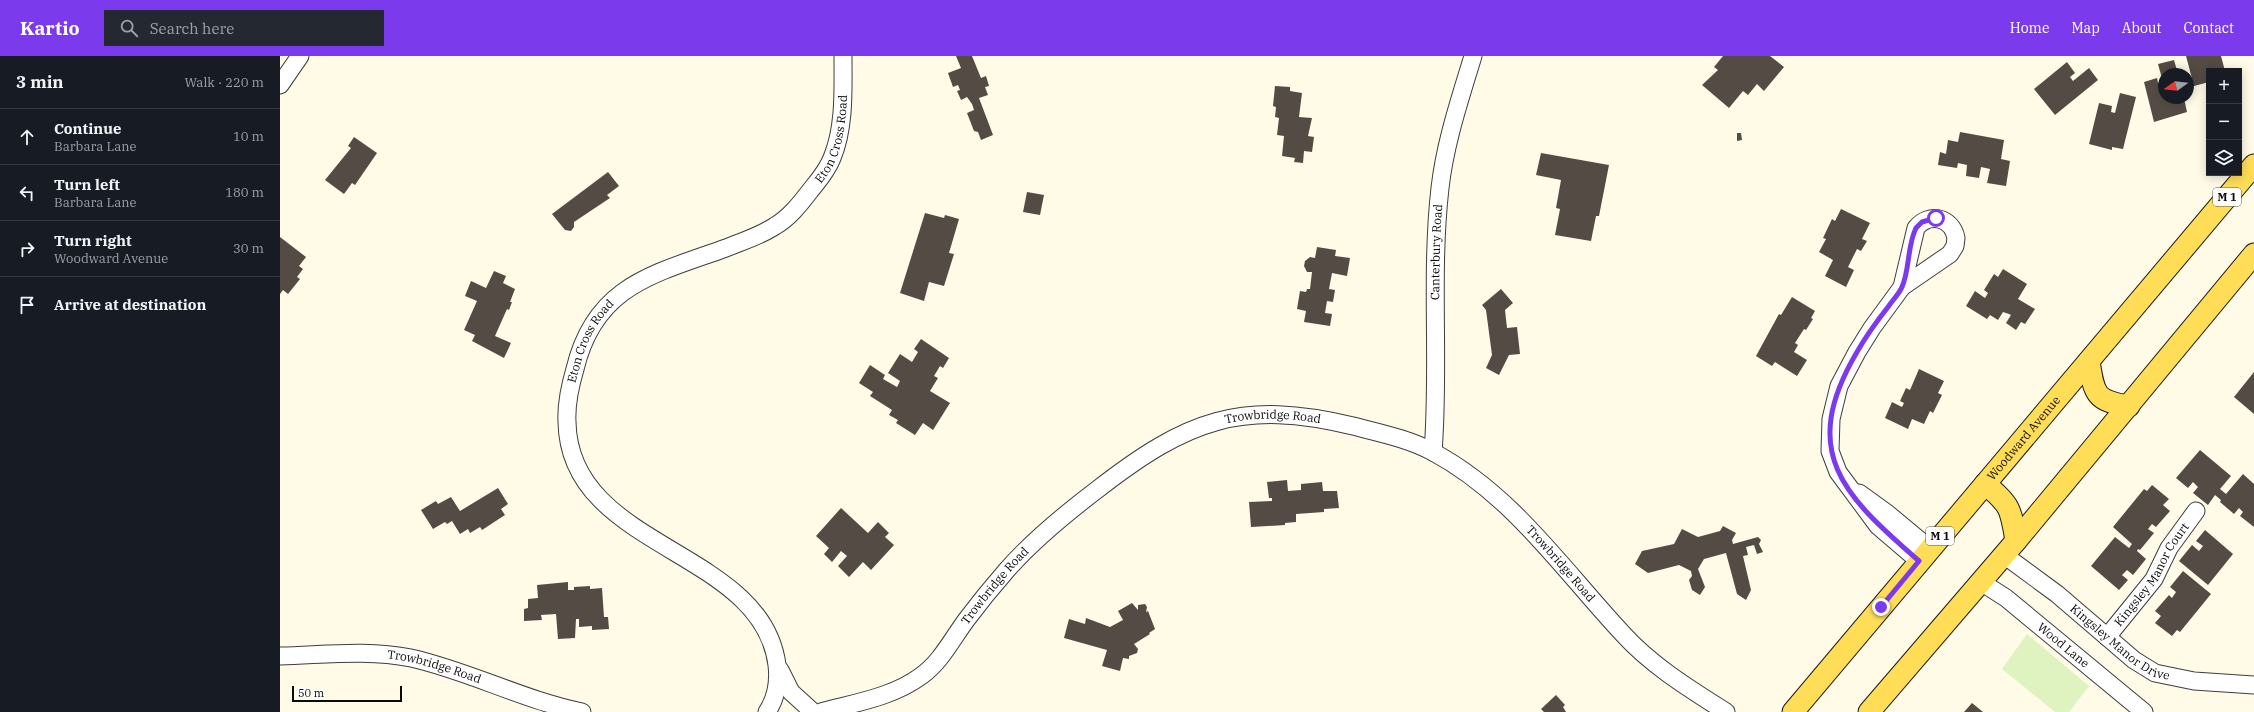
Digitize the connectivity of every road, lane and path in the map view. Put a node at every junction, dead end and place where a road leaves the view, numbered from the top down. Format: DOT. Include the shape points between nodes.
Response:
graph roads {
  1 [pos="300,56"];
  2 [pos="843,56"];
  3 [pos="1473,56"];
  4 [pos="280,84"];
  5 [pos="2254,165"];
  6 [pos="2254,254"];
  7 [pos="1902,287"];
  8 [pos="2089,361"];
  9 [pos="2129,406"];
  10 [pos="1433,452"];
  11 [pos="1985,484"];
  12 [pos="2196,511"];
  13 [pos="2010,548"];
  14 [pos="1924,555"];
  15 [pos="1981,582"];
  16 [pos="2107,637"];
  17 [pos="280,656"];
  18 [pos="776,662"];
  19 [pos="2254,685"];
  20 [pos="582,712"];
  21 [pos="767,712"];
  22 [pos="813,712"];
  23 [pos="821,712"];
  24 [pos="1726,712"];
  25 [pos="1793,712"];
  26 [pos="1869,712"];
  27 [pos="2144,712"];
  1 -- 4 [label="street"];
  2 -- 18 [label="street, Eton Cross Road" via="842,103 835,149 829,165 813,188 775,227 646,277 607,306 594,320 584,339 575,366 567,407 571,454 590,488 629,524 716,579 751,609 764,629"];
  3 -- 10 [label="street, Canterbury Road" via="1451,133 1440,189 1435,268 1437,397"];
  5 -- 8 [label="main road, Woodward Avenue / M 1"];
  6 -- 9 [label="main road"];
  7 -- 14 [label="street" via="1857,352 1839,386 1830,428 1830,451 1834,466 1847,485 1888,514"];
  8 -- 9 [label="main road" via="2093,389 2108,403"];
  8 -- 11 [label="main road, Woodward Avenue / M 1"];
  9 -- 13 [label="main road"];
  10 -- 23 [label="street, Trowbridge Road" via="1363,428 1291,415 1236,417 1188,431 1128,467 1054,524 989,590 937,662 921,676 890,692"];
  10 -- 24 [label="street, Trowbridge Road" via="1484,488 1527,525 1642,653"];
  11 -- 13 [label="main road" via="2003,498 2009,508"];
  11 -- 14 [label="main road, Woodward Avenue / M 1"];
  12 -- 16 [label="street, Kingsley Manor Court" via="2169,548 2154,579"];
  13 -- 15 [label="main road"];
  13 -- 16 [label="street, Kingsley Manor Drive" via="2057,594"];
  14 -- 25 [label="main road, Woodward Avenue / M 1"];
  15 -- 26 [label="main road"];
  15 -- 27 [label="street, Wood Lane" via="2006,598"];
  16 -- 19 [label="street, Kingsley Manor Drive" via="2134,660 2155,673 2194,681"];
  17 -- 20 [label="street, Trowbridge Road" via="354,652 397,656 449,669 532,698"];
  18 -- 21 [label="street, Eton Cross Road" via="777,692"];
  18 -- 22 [label="street, Eton Cross Road" via="791,692"];
}
